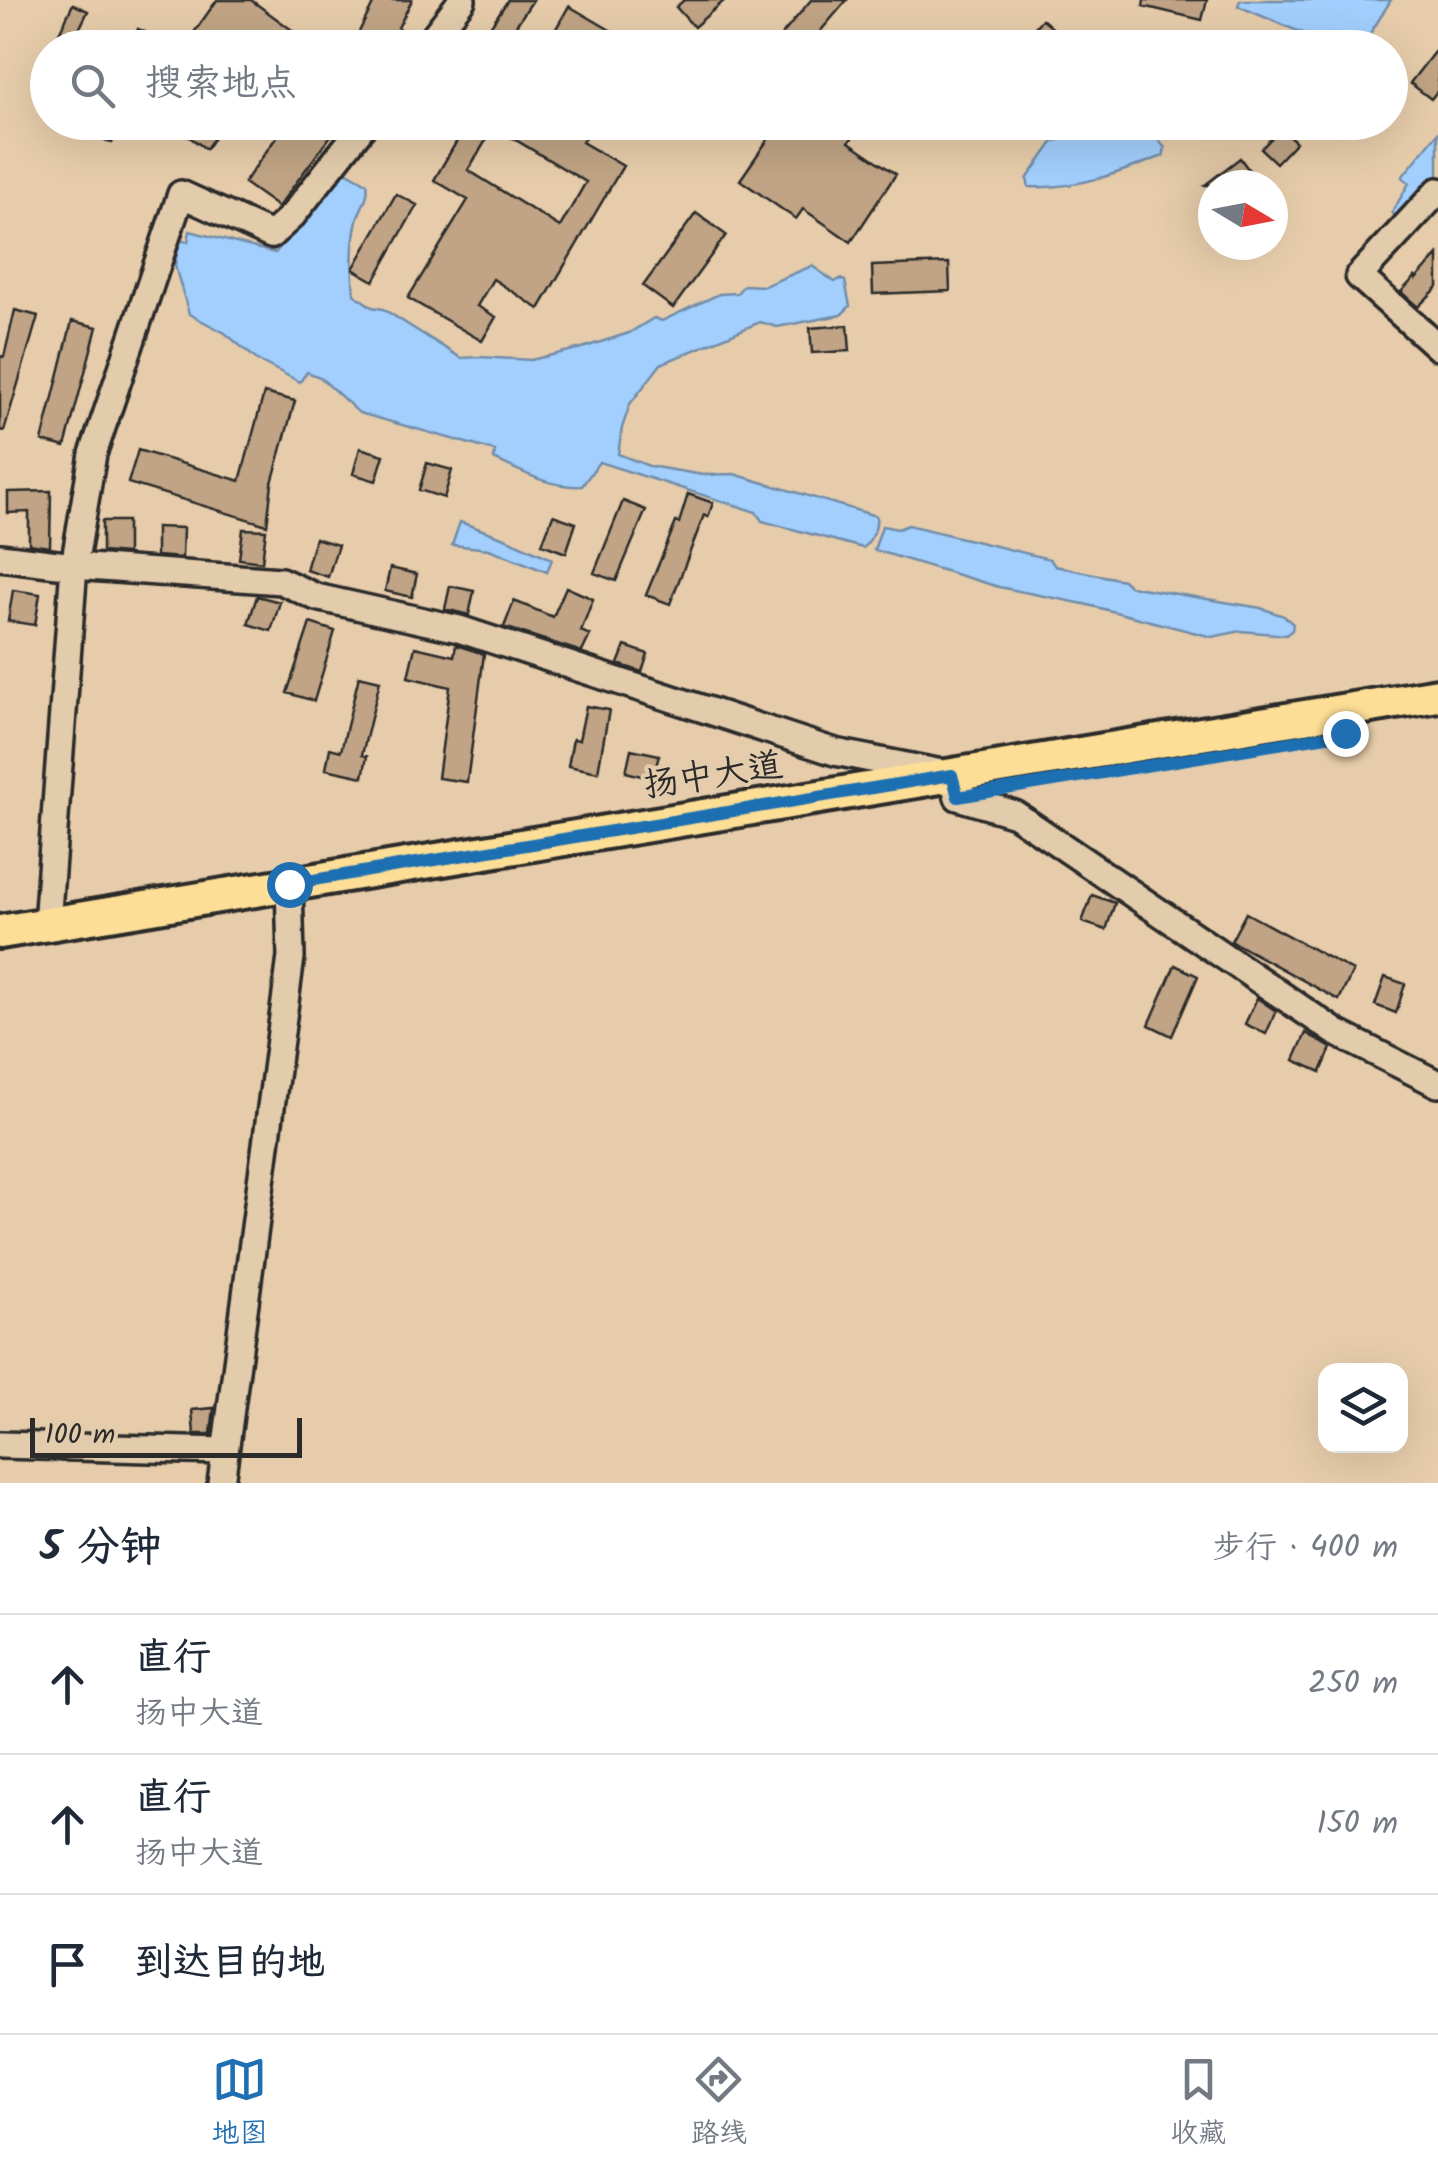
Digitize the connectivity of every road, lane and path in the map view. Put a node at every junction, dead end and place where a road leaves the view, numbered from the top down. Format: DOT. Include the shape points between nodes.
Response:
graph roads {
  1 [pos="462,0"];
  2 [pos="438,30"];
  3 [pos="352,140"];
  4 [pos="1438,190"];
  5 [pos="1438,348"];
  6 [pos="0,557"];
  7 [pos="74,566"];
  8 [pos="1438,694"];
  9 [pos="1438,717"];
  10 [pos="955,786"];
  11 [pos="289,895"];
  12 [pos="0,932"];
  13 [pos="48,935"];
  14 [pos="0,953"];
  15 [pos="1438,1084"];
  16 [pos="0,1445"];
  17 [pos="224,1451"];
  18 [pos="221,1483"];
  1 -- 2 [label="street"];
  3 -- 7 [label="street" via="270,235 181,194 92,454"];
  4 -- 5 [label="street" via="1358,276"];
  6 -- 7 [label="street"];
  7 -- 10 [label="street" via="280,581 316,597 458,629"];
  7 -- 13 [label="street"];
  8 -- 10 [label="main road, 扬中大道"];
  9 -- 10 [label="main road, 扬中大道"];
  10 -- 11 [label="main road, 扬中大道"];
  10 -- 15 [label="street" via="1015,814 1337,1033"];
  11 -- 13 [label="main road, 扬中大道"];
  11 -- 17 [label="street" via="291,957"];
  12 -- 13 [label="main road, 扬中大道"];
  13 -- 14 [label="main road, 扬中大道"];
  16 -- 17 [label="street"];
  17 -- 18 [label="street"];
}
